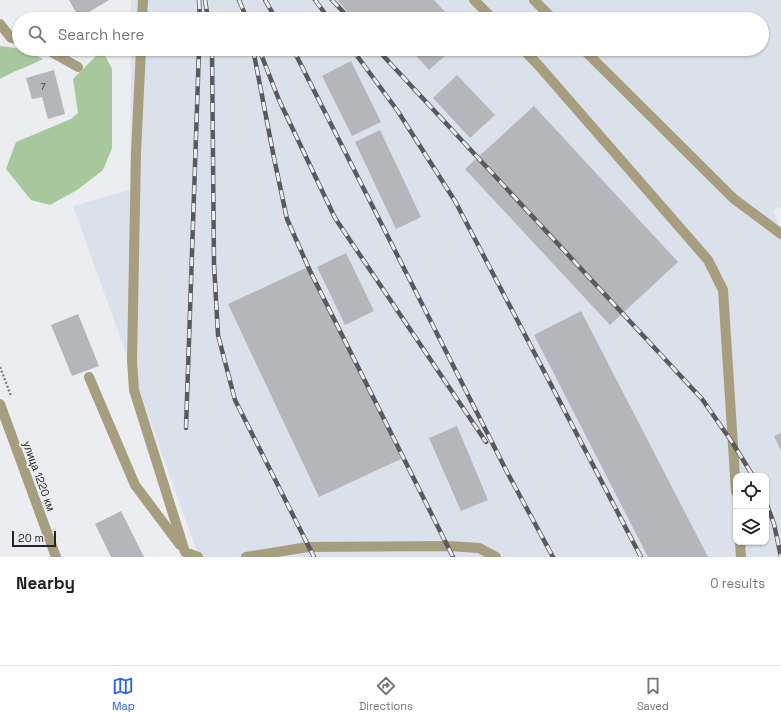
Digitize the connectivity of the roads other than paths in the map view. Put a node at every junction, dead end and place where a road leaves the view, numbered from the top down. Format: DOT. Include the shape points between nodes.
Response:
graph roads {
  1 [pos="143,0"];
  2 [pos="474,0"];
  3 [pos="534,0"];
  4 [pos="142,12"];
  5 [pos="486,12"];
  6 [pos="546,12"];
  7 [pos="0,24"];
  8 [pos="12,38"];
  9 [pos="58,56"];
  10 [pos="141,56"];
  11 [pos="530,56"];
  12 [pos="590,56"];
  13 [pos="78,67"];
  14 [pos="781,234"];
  15 [pos="90,377"];
  16 [pos="0,404"];
  17 [pos="735,473"];
  18 [pos="740,545"];
  19 [pos="185,552"];
  20 [pos="56,557"];
  21 [pos="198,557"];
  22 [pos="246,557"];
  23 [pos="496,557"];
  24 [pos="742,557"];
  1 -- 4 [label="street"];
  2 -- 5 [label="street"];
  3 -- 6 [label="street"];
  7 -- 8 [label="street"];
  9 -- 13 [label="street"];
  10 -- 19 [label="street" via="136,152 132,361 134,390"];
  11 -- 17 [label="street" via="708,260 723,290"];
  12 -- 14 [label="street" via="734,199"];
  15 -- 19 [label="street" via="135,485"];
  16 -- 20 [label="street, улица 1220 км"];
  18 -- 24 [label="street"];
  19 -- 21 [label="street"];
  22 -- 23 [label="street" via="308,547 448,546 479,548"];
}
